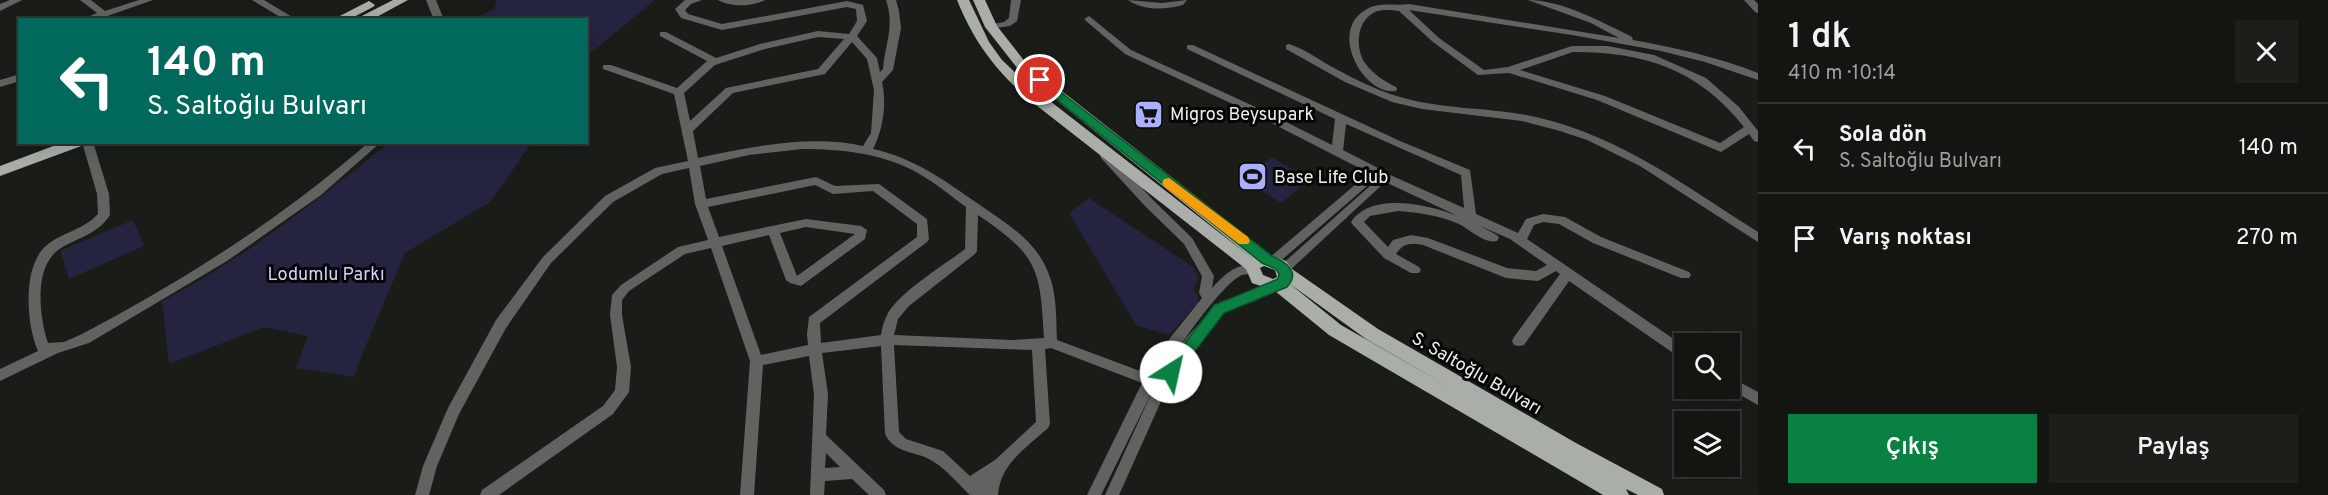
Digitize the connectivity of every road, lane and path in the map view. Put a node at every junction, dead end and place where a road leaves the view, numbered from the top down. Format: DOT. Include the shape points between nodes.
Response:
graph roads {
  1 [pos="17,0"];
  2 [pos="85,0"];
  3 [pos="148,0"];
  4 [pos="256,0"];
  5 [pos="380,0"];
  6 [pos="402,0"];
  7 [pos="431,0"];
  8 [pos="697,0"];
  9 [pos="723,0"];
  10 [pos="760,0"];
  11 [pos="891,0"];
  12 [pos="963,0"];
  13 [pos="979,0"];
  14 [pos="1016,0"];
  15 [pos="1133,0"];
  16 [pos="1182,0"];
  17 [pos="1533,0"];
  18 [pos="1749,0"];
  19 [pos="0,8"];
  20 [pos="1401,8"];
  21 [pos="1758,10"];
  22 [pos="105,14"];
  23 [pos="283,14"];
  24 [pos="92,18"];
  25 [pos="275,18"];
  26 [pos="290,18"];
  27 [pos="342,18"];
  28 [pos="364,18"];
  29 [pos="438,18"];
  30 [pos="1089,19"];
  31 [pos="991,27"];
  32 [pos="663,34"];
  33 [pos="852,37"];
  34 [pos="1634,43"];
  35 [pos="1190,46"];
  36 [pos="1289,47"];
  37 [pos="716,62"];
  38 [pos="607,68"];
  39 [pos="1509,70"];
  40 [pos="1758,77"];
  41 [pos="18,78"];
  42 [pos="877,82"];
  43 [pos="0,84"];
  44 [pos="679,92"];
  45 [pos="1436,106"];
  46 [pos="1341,117"];
  47 [pos="1749,129"];
  48 [pos="687,130"];
  49 [pos="1758,138"];
  50 [pos="1095,142"];
  51 [pos="44,144"];
  52 [pos="74,144"];
  53 [pos="88,144"];
  54 [pos="374,144"];
  55 [pos="867,149"];
  56 [pos="1337,153"];
  57 [pos="0,160"];
  58 [pos="694,163"];
  59 [pos="0,171"];
  60 [pos="1377,177"];
  61 [pos="701,204"];
  62 [pos="972,205"];
  63 [pos="1470,215"];
  64 [pos="773,230"];
  65 [pos="1493,238"];
  66 [pos="1758,238"];
  67 [pos="1520,240"];
  68 [pos="714,242"];
  69 [pos="1388,255"];
  70 [pos="1556,265"];
  71 [pos="1252,267"];
  72 [pos="1415,270"];
  73 [pos="1277,272"];
  74 [pos="1568,273"];
  75 [pos="1685,275"];
  76 [pos="1210,298"];
  77 [pos="887,341"];
  78 [pos="1519,341"];
  79 [pos="1044,344"];
  80 [pos="1674,346"];
  81 [pos="816,349"];
  82 [pos="53,350"];
  83 [pos="757,361"];
  84 [pos="0,375"];
  85 [pos="1156,383"];
  86 [pos="1740,389"];
  87 [pos="1758,399"];
  88 [pos="819,437"];
  89 [pos="998,465"];
  90 [pos="855,472"];
  91 [pos="817,475"];
  92 [pos="975,490"];
  93 [pos="422,495"];
  94 [pos="488,495"];
  95 [pos="747,495"];
  96 [pos="818,495"];
  97 [pos="879,495"];
  98 [pos="991,495"];
  99 [pos="1094,495"];
  100 [pos="1112,495"];
  101 [pos="1620,495"];
  102 [pos="1655,495"];
  1 -- 19 [label="street"];
  2 -- 22 [label="street"];
  3 -- 22 [label="street"];
  4 -- 23 [label="street"];
  5 -- 27 [label="main road"];
  6 -- 28 [label="main road"];
  7 -- 29 [label="street"];
  8 -- 33 [label="street" via="680,9 684,16 722,27 847,4 860,7 862,21"];
  9 -- 10 [label="street"];
  11 -- 42 [label="street" via="897,32 888,53 888,70"];
  12 -- 50 [label="main road, S. Saltoğlu Bulvarı" via="983,45 1000,66"];
  13 -- 31 [label="main road, S. Saltoğlu Bulvarı"];
  14 -- 31 [label="street" via="1014,20"];
  15 -- 16 [label="street" via="1166,7"];
  17 -- 34 [label="street" via="1594,21"];
  18 -- 21 [label="street"];
  20 -- 34 [label="street"];
  20 -- 39 [label="street" via="1436,40 1482,73"];
  20 -- 45 [label="street" via="1366,13 1351,42 1359,63 1379,84"];
  22 -- 24 [label="street"];
  23 -- 25 [label="street"];
  23 -- 26 [label="street"];
  30 -- 56 [label="street" via="1128,52"];
  31 -- 73 [label="main road, S. Saltoğlu Bulvarı" via="1022,66"];
  32 -- 37 [label="street"];
  33 -- 37 [label="street" via="818,34"];
  33 -- 42 [label="street" via="872,58"];
  33 -- 48 [label="street" via="821,72 730,90"];
  34 -- 40 [label="street" via="1690,53"];
  35 -- 46 [label="street"];
  36 -- 45 [label="street" via="1370,89 1411,104"];
  37 -- 44 [label="street"];
  38 -- 44 [label="street"];
  39 -- 47 [label="street" via="1601,98 1721,148"];
  39 -- 47 [label="street" via="1572,49 1608,49 1650,57 1702,80 1735,109"];
  41 -- 43 [label="street"];
  42 -- 55 [label="street" via="876,133"];
  44 -- 48 [label="street"];
  45 -- 66 [label="street" via="1550,125 1602,142 1662,173"];
  46 -- 56 [label="street"];
  46 -- 63 [label="street" via="1466,173"];
  47 -- 49 [label="street"];
  48 -- 58 [label="street"];
  50 -- 71 [label="main road, S. Saltoğlu Bulvarı"];
  50 -- 76 [label="street" via="1117,170 1188,241 1208,276 1205,293"];
  51 -- 57 [label="main road"];
  52 -- 59 [label="main road"];
  53 -- 82 [label="street" via="103,194 104,216 88,232 49,250 41,260 35,289 39,337 43,348"];
  54 -- 82 [label="street" via="263,233 187,282 80,340"];
  55 -- 58 [label="street" via="810,144 781,146"];
  55 -- 62 [label="street" via="910,165"];
  56 -- 60 [label="street"];
  58 -- 61 [label="street"];
  58 -- 93 [label="street" via="659,171 609,199 547,260 501,324 453,412"];
  60 -- 63 [label="street"];
  60 -- 73 [label="street"];
  61 -- 68 [label="street"];
  61 -- 81 [label="street" via="816,181 833,190 875,186 923,222 923,239 814,321"];
  62 -- 77 [label="street" via="971,251 905,303 892,317"];
  62 -- 79 [label="street" via="1022,241 1037,260 1046,281"];
  63 -- 67 [label="street"];
  64 -- 64 [label="street" via="806,223 861,230 861,236 801,281 790,277"];
  64 -- 68 [label="street"];
  65 -- 69 [label="street" via="1462,221 1426,209 1398,207 1367,212 1357,222"];
  67 -- 70 [label="street"];
  67 -- 75 [label="street" via="1530,222 1543,218 1561,220 1597,240"];
  68 -- 83 [label="street"];
  68 -- 94 [label="street" via="682,250 625,288 616,299 624,368 622,392 609,410"];
  69 -- 70 [label="street" via="1397,243 1411,239 1506,273 1538,276"];
  69 -- 72 [label="street"];
  70 -- 74 [label="street"];
  71 -- 73 [label="main road" via="1257,261"];
  71 -- 73 [label="main road, S. Saltoğlu Bulvarı" via="1257,279"];
  71 -- 76 [label="street" via="1238,272"];
  73 -- 85 [label="street" via="1219,309"];
  73 -- 101 [label="main road, S. Saltoğlu Bulvarı" via="1335,330"];
  73 -- 102 [label="main road, S. Saltoğlu Bulvarı" via="1372,334"];
  74 -- 78 [label="street"];
  74 -- 80 [label="street"];
  76 -- 85 [label="street" via="1198,310"];
  77 -- 79 [label="street"];
  77 -- 81 [label="street"];
  77 -- 92 [label="street" via="892,434 901,444 938,456"];
  79 -- 85 [label="street"];
  79 -- 89 [label="street" via="1043,424"];
  81 -- 83 [label="street"];
  81 -- 88 [label="street" via="821,394"];
  82 -- 84 [label="street"];
  83 -- 95 [label="street"];
  85 -- 99 [label="street"];
  85 -- 100 [label="street"];
  86 -- 87 [label="street"];
  88 -- 90 [label="street"];
  88 -- 91 [label="street"];
  89 -- 92 [label="street"];
  89 -- 98 [label="street" via="990,486"];
  90 -- 91 [label="street"];
  90 -- 97 [label="street"];
  91 -- 96 [label="street"];
}
